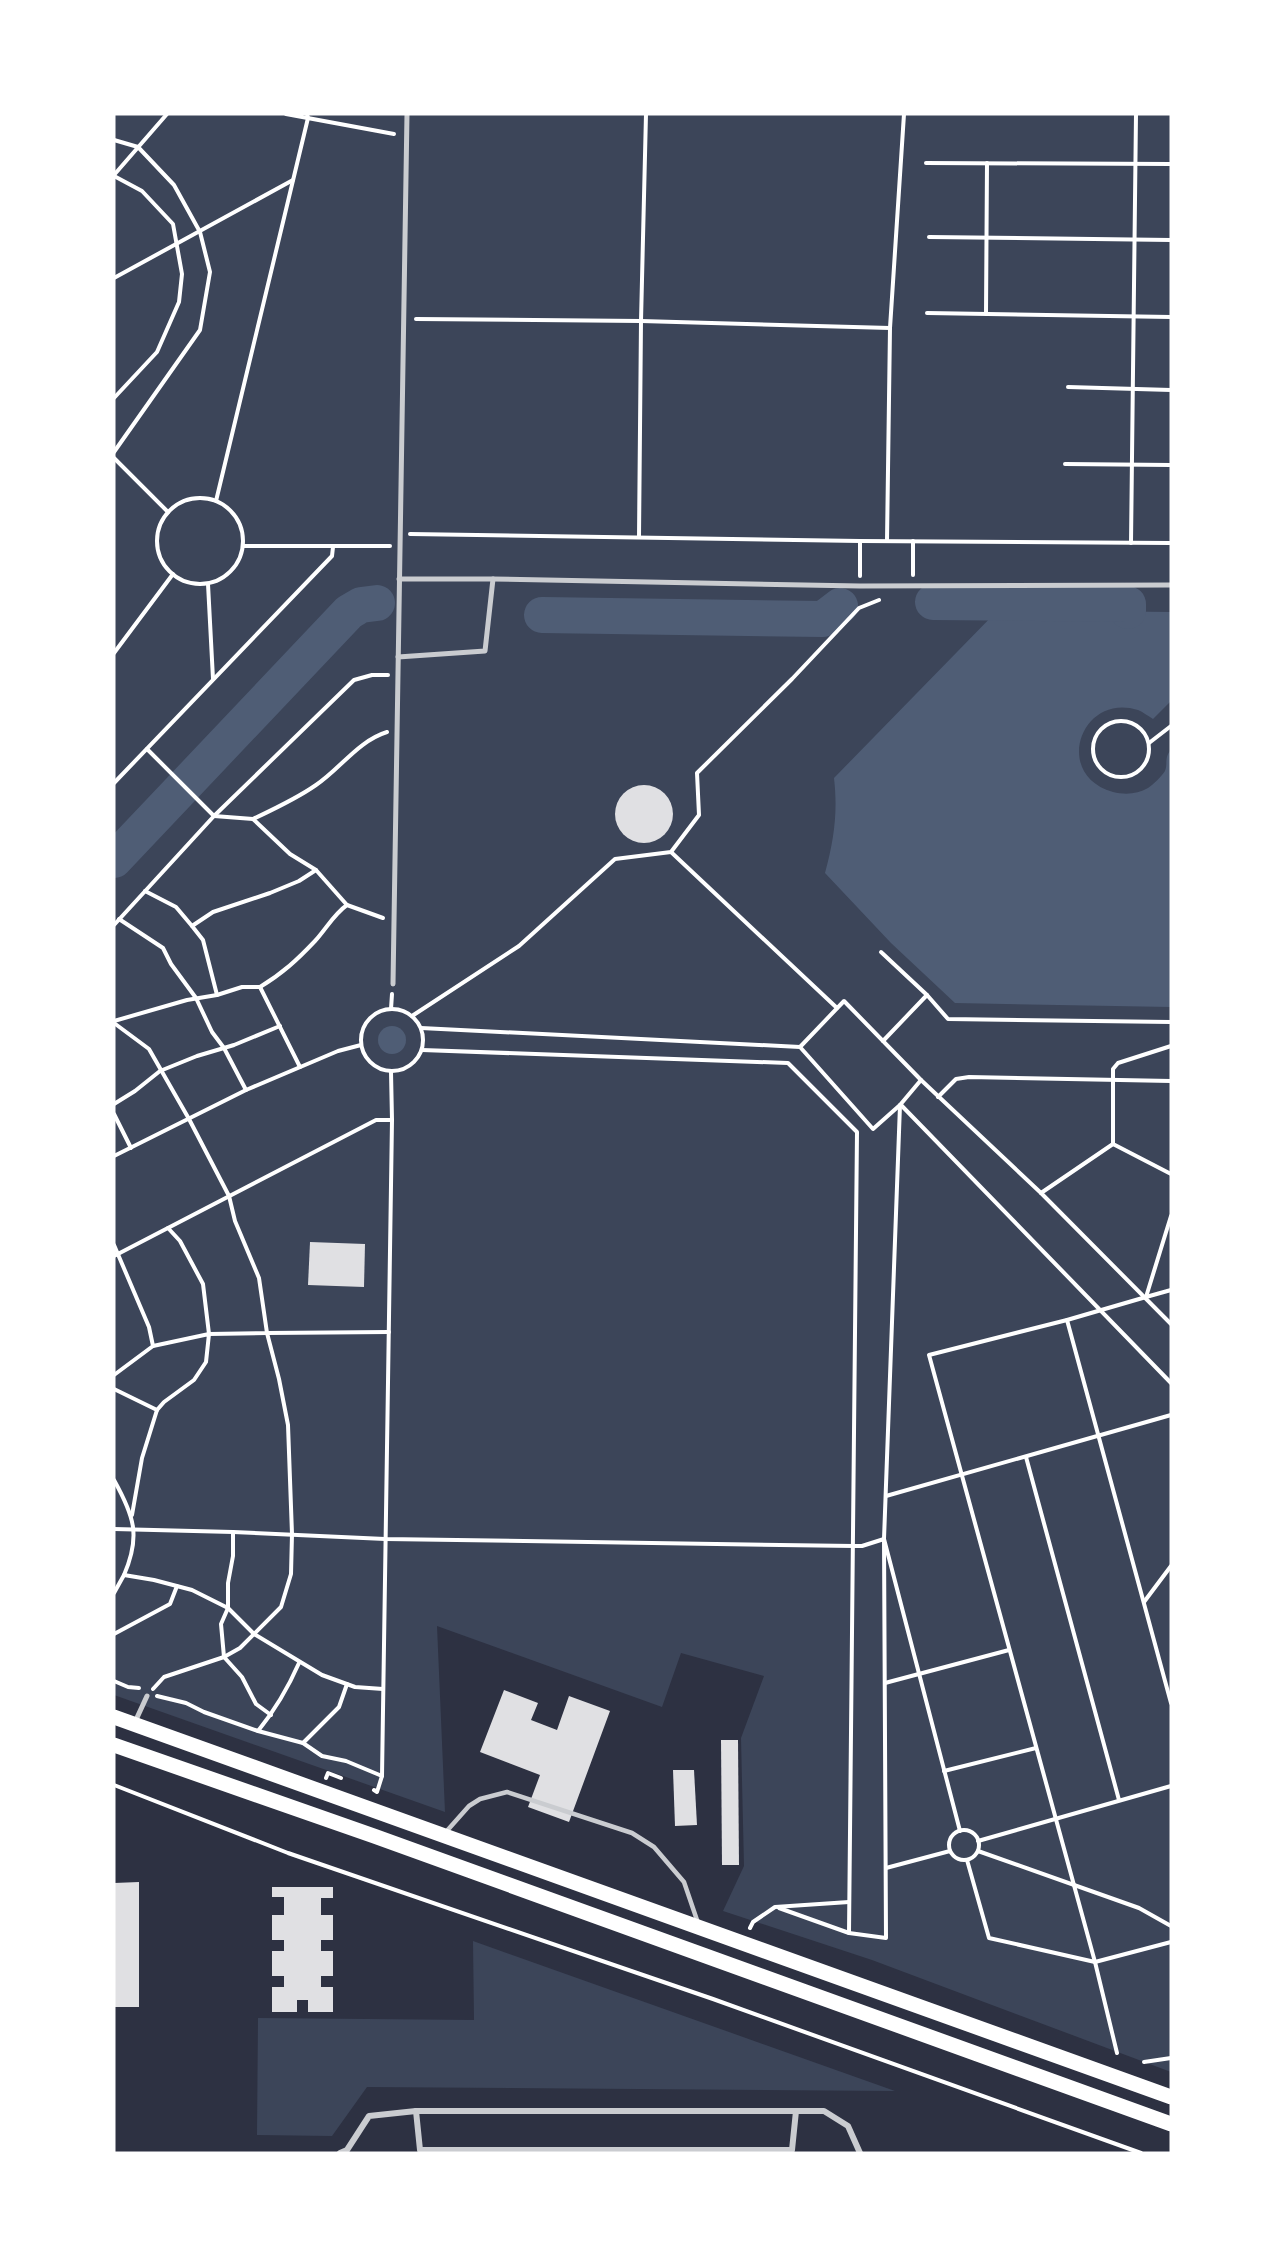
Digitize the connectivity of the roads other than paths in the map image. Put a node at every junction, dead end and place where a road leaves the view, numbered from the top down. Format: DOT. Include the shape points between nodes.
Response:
graph roads {
  1 [pos="407,114"];
  2 [pos="399,579"];
  3 [pos="493,579"];
  4 [pos="1171,585"];
  5 [pos="398,657"];
  6 [pos="393,984"];
  7 [pos="147,1696"];
  8 [pos="114,1717"];
  9 [pos="134,1724"];
  10 [pos="114,1745"];
  11 [pos="443,1835"];
  12 [pos="699,1926"];
  13 [pos="1171,2097"];
  14 [pos="416,2111"];
  15 [pos="796,2111"];
  16 [pos="1171,2124"];
  17 [pos="344,2152"];
  18 [pos="860,2153"];
  1 -- 2 [label="street"];
  2 -- 3 [label="street"];
  2 -- 5 [label="street"];
  3 -- 4 [label="street" via="860,586"];
  3 -- 5 [label="street" via="485,651"];
  5 -- 6 [label="street"];
  7 -- 9 [label="street"];
  8 -- 9 [label="main road"];
  9 -- 11 [label="main road"];
  10 -- 16 [label="main road"];
  11 -- 12 [label="main road"];
  11 -- 12 [label="lane" via="469,1806 507,1792 632,1833 654,1847 684,1882"];
  12 -- 13 [label="main road"];
  14 -- 15 [label="street"];
  14 -- 15 [label="street" via="420,2150 792,2150"];
  14 -- 17 [label="street" via="369,2116"];
  15 -- 18 [label="street" via="824,2111 848,2126"];
}
